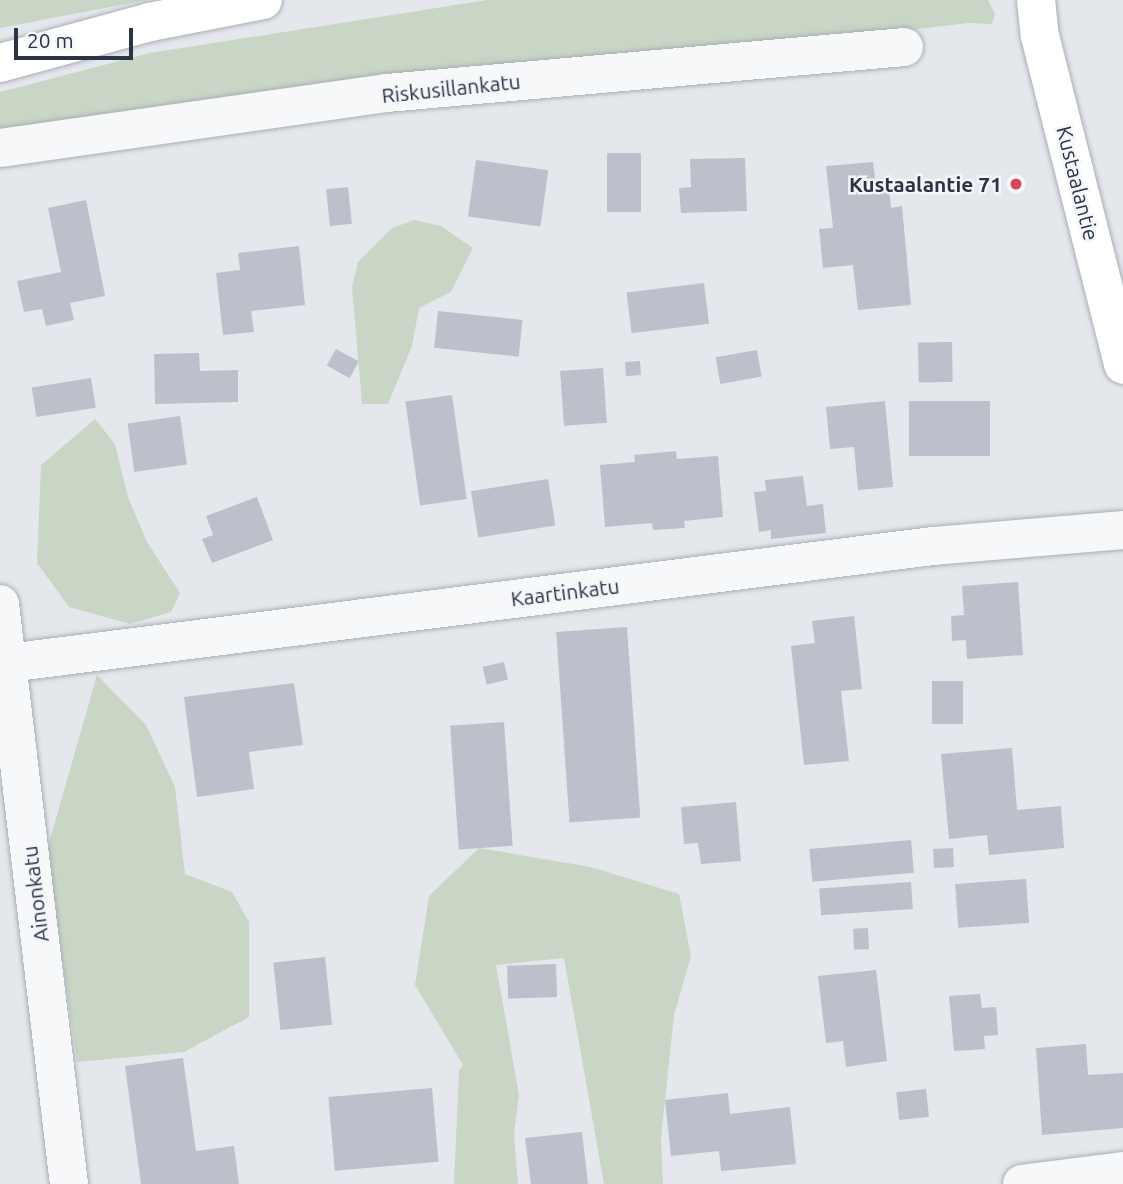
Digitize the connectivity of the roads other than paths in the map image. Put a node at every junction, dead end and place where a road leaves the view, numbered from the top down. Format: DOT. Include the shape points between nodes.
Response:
graph roads {
  1 [pos="263,0"];
  2 [pos="1036,0"];
  3 [pos="904,47"];
  4 [pos="0,63"];
  5 [pos="0,148"];
  6 [pos="1123,365"];
  7 [pos="1123,530"];
  8 [pos="0,604"];
  9 [pos="8,663"];
  10 [pos="1123,1171"];
  11 [pos="69,1184"];
  12 [pos="1022,1184"];
  1 -- 4 [label="main road" via="150,22"];
  2 -- 6 [label="main road, Kustaalantie" via="1040,36"];
  3 -- 5 [label="street, Riskusillankatu" via="387,93"];
  7 -- 9 [label="street, Kaartinkatu" via="933,546"];
  8 -- 9 [label="street, Ainonkatu"];
  9 -- 11 [label="street, Ainonkatu"];
  10 -- 12 [label="street"];
}
